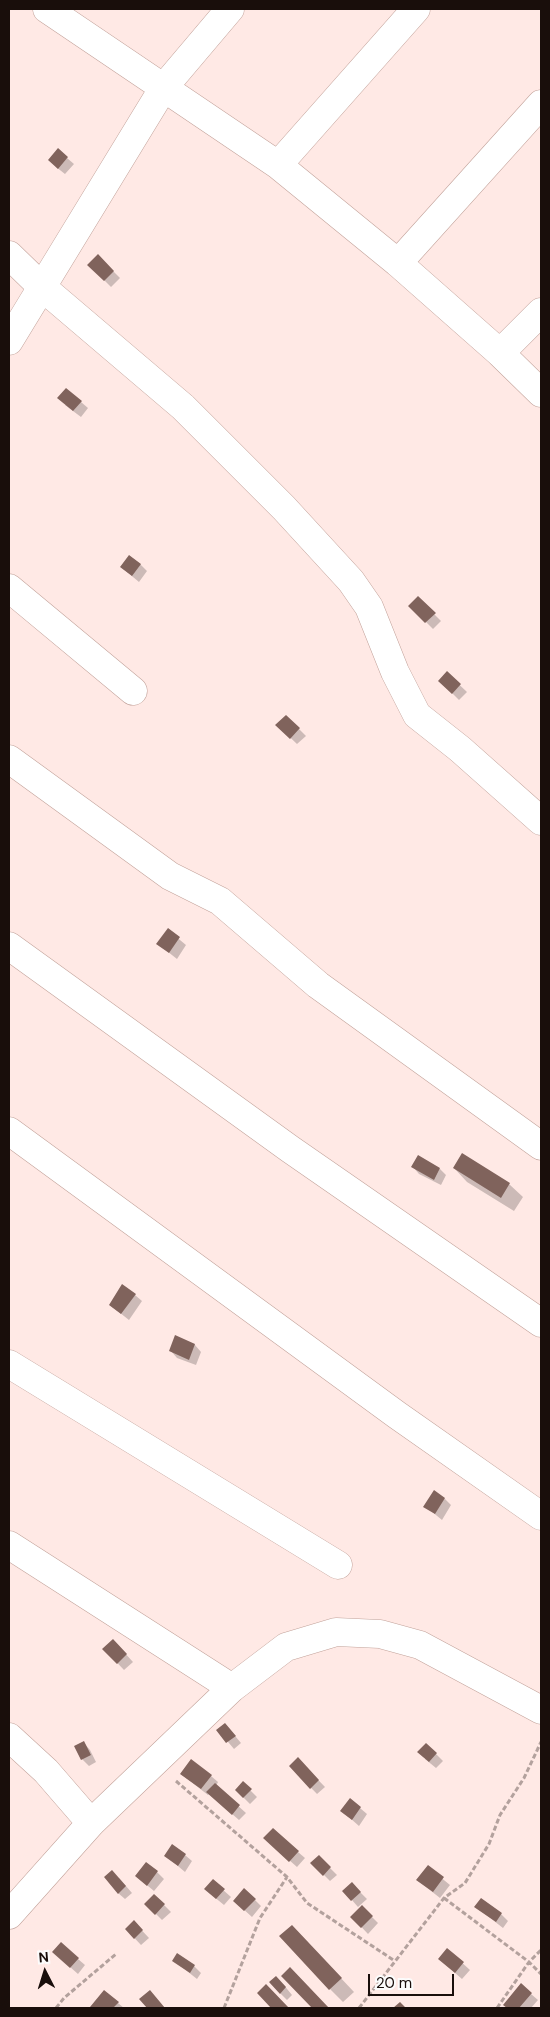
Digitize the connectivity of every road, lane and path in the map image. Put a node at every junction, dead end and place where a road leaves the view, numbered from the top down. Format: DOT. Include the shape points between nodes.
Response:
graph roads {
  1 [pos="47,9"];
  2 [pos="230,9"];
  3 [pos="416,9"];
  4 [pos="164,87"];
  5 [pos="541,104"];
  6 [pos="278,164"];
  7 [pos="9,255"];
  8 [pos="398,263"];
  9 [pos="42,287"];
  10 [pos="541,312"];
  11 [pos="9,341"];
  12 [pos="500,354"];
  13 [pos="541,393"];
  14 [pos="9,588"];
  15 [pos="133,691"];
  16 [pos="9,759"];
  17 [pos="541,821"];
  18 [pos="9,946"];
  19 [pos="9,1131"];
  20 [pos="541,1146"];
  21 [pos="541,1323"];
  22 [pos="9,1364"];
  23 [pos="541,1516"];
  24 [pos="9,1545"];
  25 [pos="338,1565"];
  26 [pos="232,1688"];
  27 [pos="541,1710"];
  28 [pos="9,1738"];
  29 [pos="541,1742"];
  30 [pos="155,1762"];
  31 [pos="90,1823"];
  32 [pos="287,1877"];
  33 [pos="444,1898"];
  34 [pos="9,1915"];
  35 [pos="541,1950"];
  36 [pos="116,1954"];
  37 [pos="395,1961"];
  38 [pos="528,1962"];
  39 [pos="541,1974"];
  40 [pos="56,2008"];
  41 [pos="224,2008"];
  42 [pos="359,2008"];
  43 [pos="497,2008"];
  1 -- 4 [label="street"];
  2 -- 4 [label="street"];
  3 -- 6 [label="street"];
  4 -- 6 [label="street"];
  4 -- 9 [label="street"];
  5 -- 8 [label="street"];
  6 -- 8 [label="street"];
  7 -- 9 [label="street"];
  8 -- 12 [label="street"];
  9 -- 11 [label="street"];
  9 -- 17 [label="street" via="183,407 284,508 351,581 369,607 395,672 417,715"];
  10 -- 12 [label="street"];
  12 -- 13 [label="street"];
  14 -- 15 [label="street"];
  16 -- 20 [label="street" via="170,876 220,901 318,985"];
  18 -- 21 [label="street" via="290,1149"];
  19 -- 23 [label="street" via="397,1415"];
  22 -- 25 [label="street"];
  24 -- 26 [label="street"];
  26 -- 27 [label="street" via="286,1647 336,1632 380,1634 420,1645"];
  26 -- 30 [label="street"];
  28 -- 31 [label="street" via="46,1771"];
  29 -- 33 [label="path" via="524,1778 500,1815 489,1844 465,1883"];
  30 -- 31 [label="street"];
  30 -- 32 [label="path"];
  31 -- 34 [label="street"];
  32 -- 37 [label="path" via="307,1903"];
  32 -- 41 [label="path" via="260,1918"];
  33 -- 37 [label="path"];
  33 -- 38 [label="path"];
  35 -- 38 [label="path"];
  36 -- 40 [label="path"];
  37 -- 42 [label="path"];
  38 -- 39 [label="path"];
  38 -- 43 [label="path"];
}
